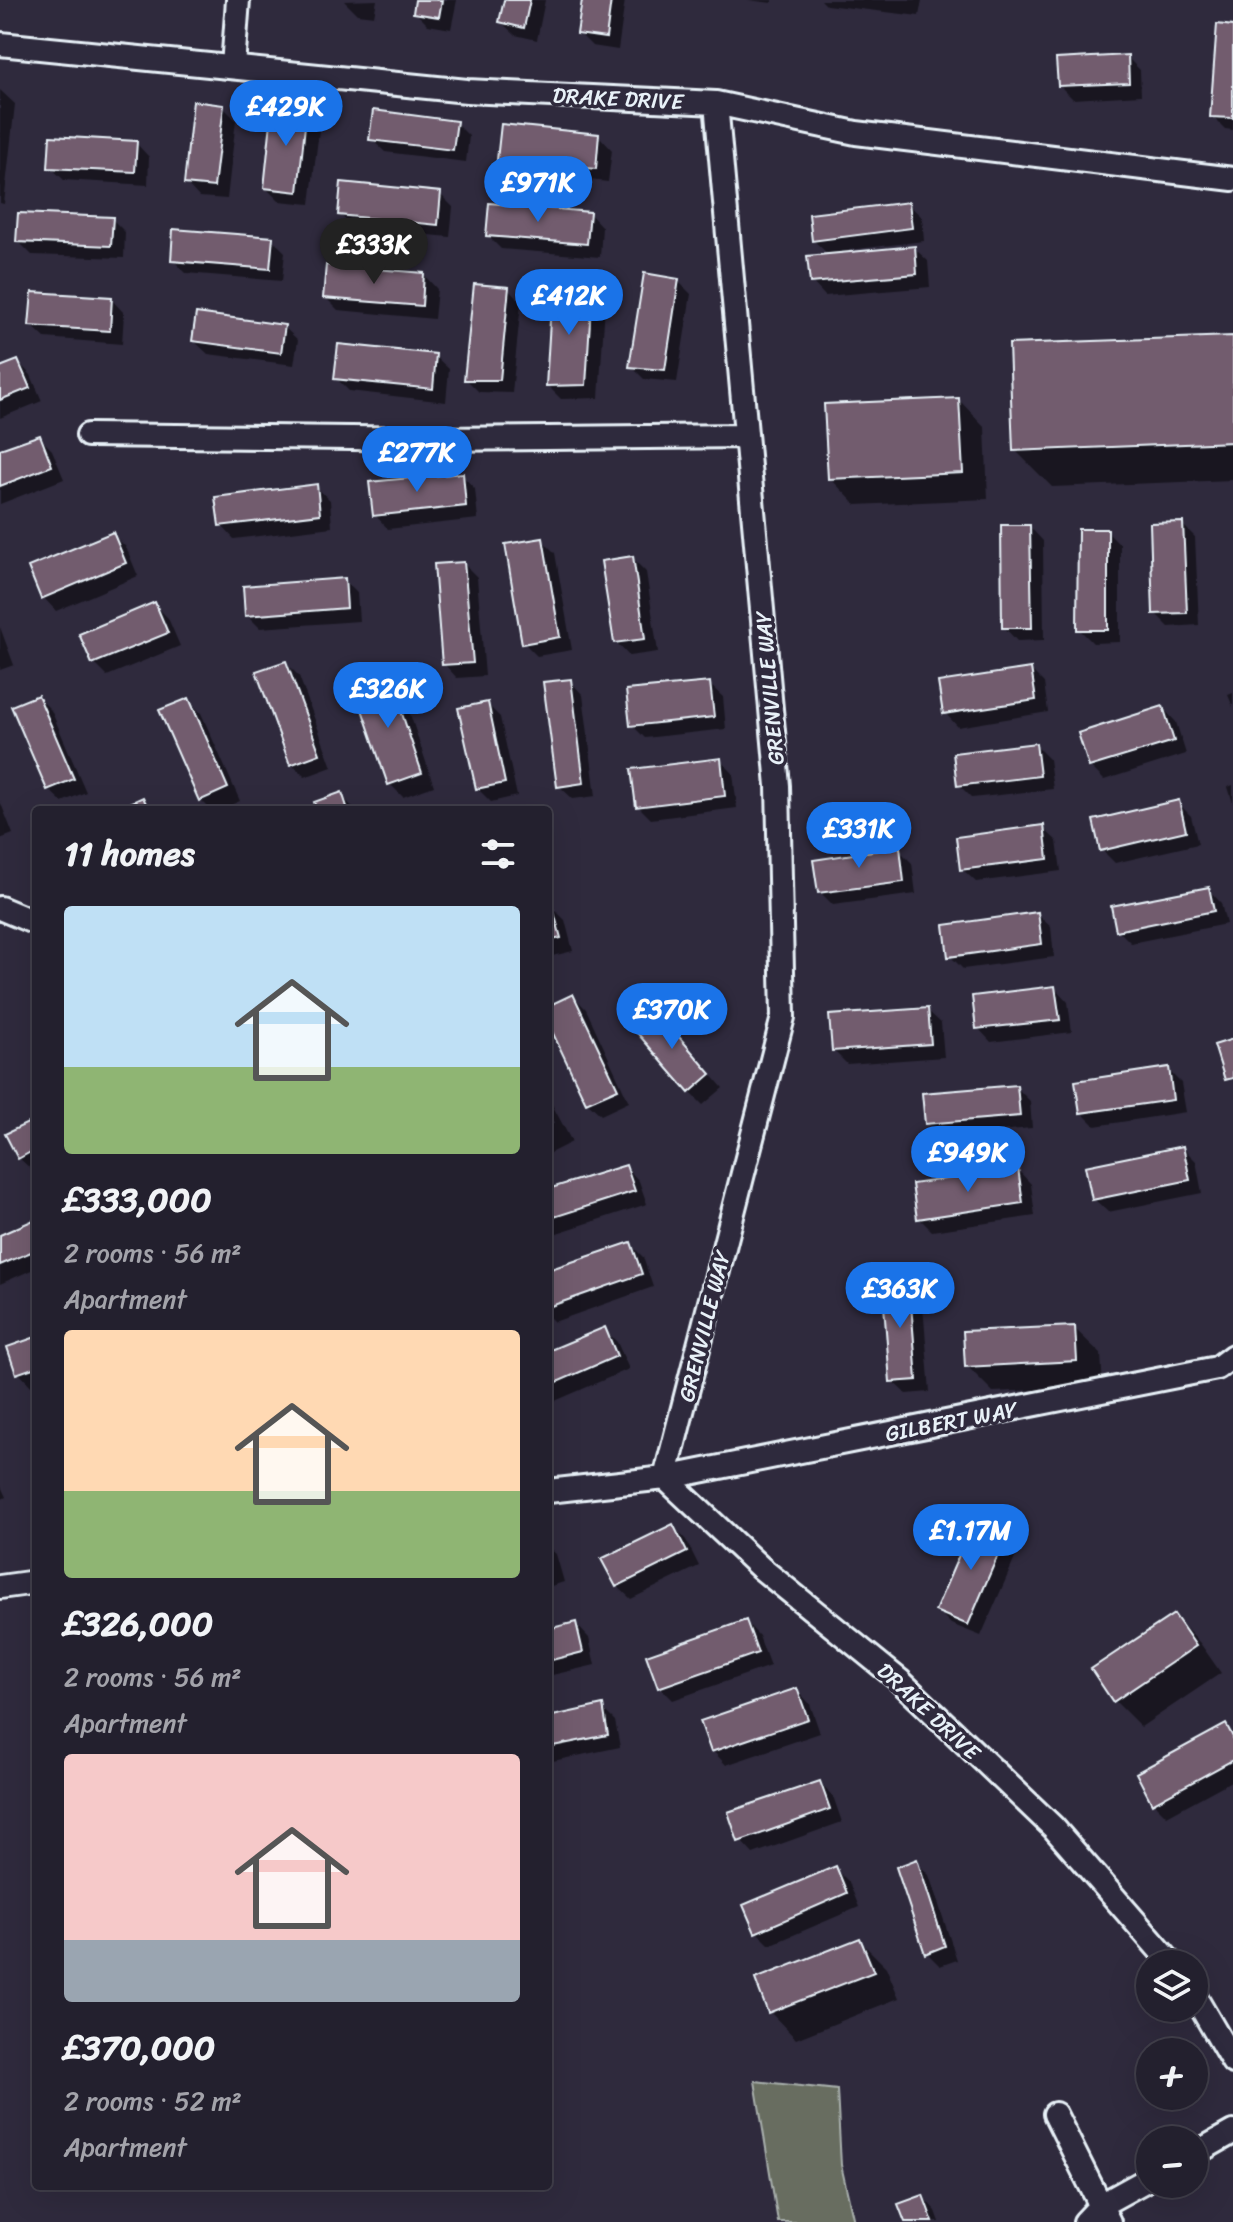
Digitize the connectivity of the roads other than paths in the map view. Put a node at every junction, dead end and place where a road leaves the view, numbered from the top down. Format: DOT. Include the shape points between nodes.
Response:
graph roads {
  1 [pos="238,0"];
  2 [pos="0,44"];
  3 [pos="233,66"];
  4 [pos="716,103"];
  5 [pos="1233,179"];
  6 [pos="88,435"];
  7 [pos="746,436"];
  8 [pos="0,908"];
  9 [pos="32,921"];
  10 [pos="1233,1356"];
  11 [pos="665,1478"];
  12 [pos="552,1491"];
  13 [pos="32,1583"];
  14 [pos="0,1587"];
  15 [pos="1160,1950"];
  16 [pos="1208,2019"];
  17 [pos="1233,2062"];
  18 [pos="1055,2114"];
  19 [pos="1233,2132"];
  20 [pos="1208,2146"];
  21 [pos="1136,2189"];
  22 [pos="1105,2214"];
  23 [pos="1085,2222"];
  1 -- 3 [label="lane"];
  2 -- 3 [label="lane, DRAKE DRIVE"];
  3 -- 4 [label="lane, DRAKE DRIVE" via="467,91"];
  4 -- 5 [label="lane, DRAKE DRIVE" via="856,133"];
  4 -- 7 [label="lane, GRENVILLE WAY"];
  6 -- 7 [label="lane"];
  7 -- 11 [label="lane, GRENVILLE WAY" via="778,786 783,1017"];
  8 -- 9 [label="lane"];
  10 -- 11 [label="lane, GILBERT WAY" via="1217,1368"];
  11 -- 12 [label="lane"];
  11 -- 15 [label="lane, DRAKE DRIVE" via="761,1568 899,1680 1053,1827"];
  13 -- 14 [label="lane"];
  16 -- 17 [label="lane"];
  18 -- 22 [label="lane"];
  19 -- 20 [label="lane"];
  21 -- 22 [label="lane"];
  22 -- 23 [label="lane"];
}
